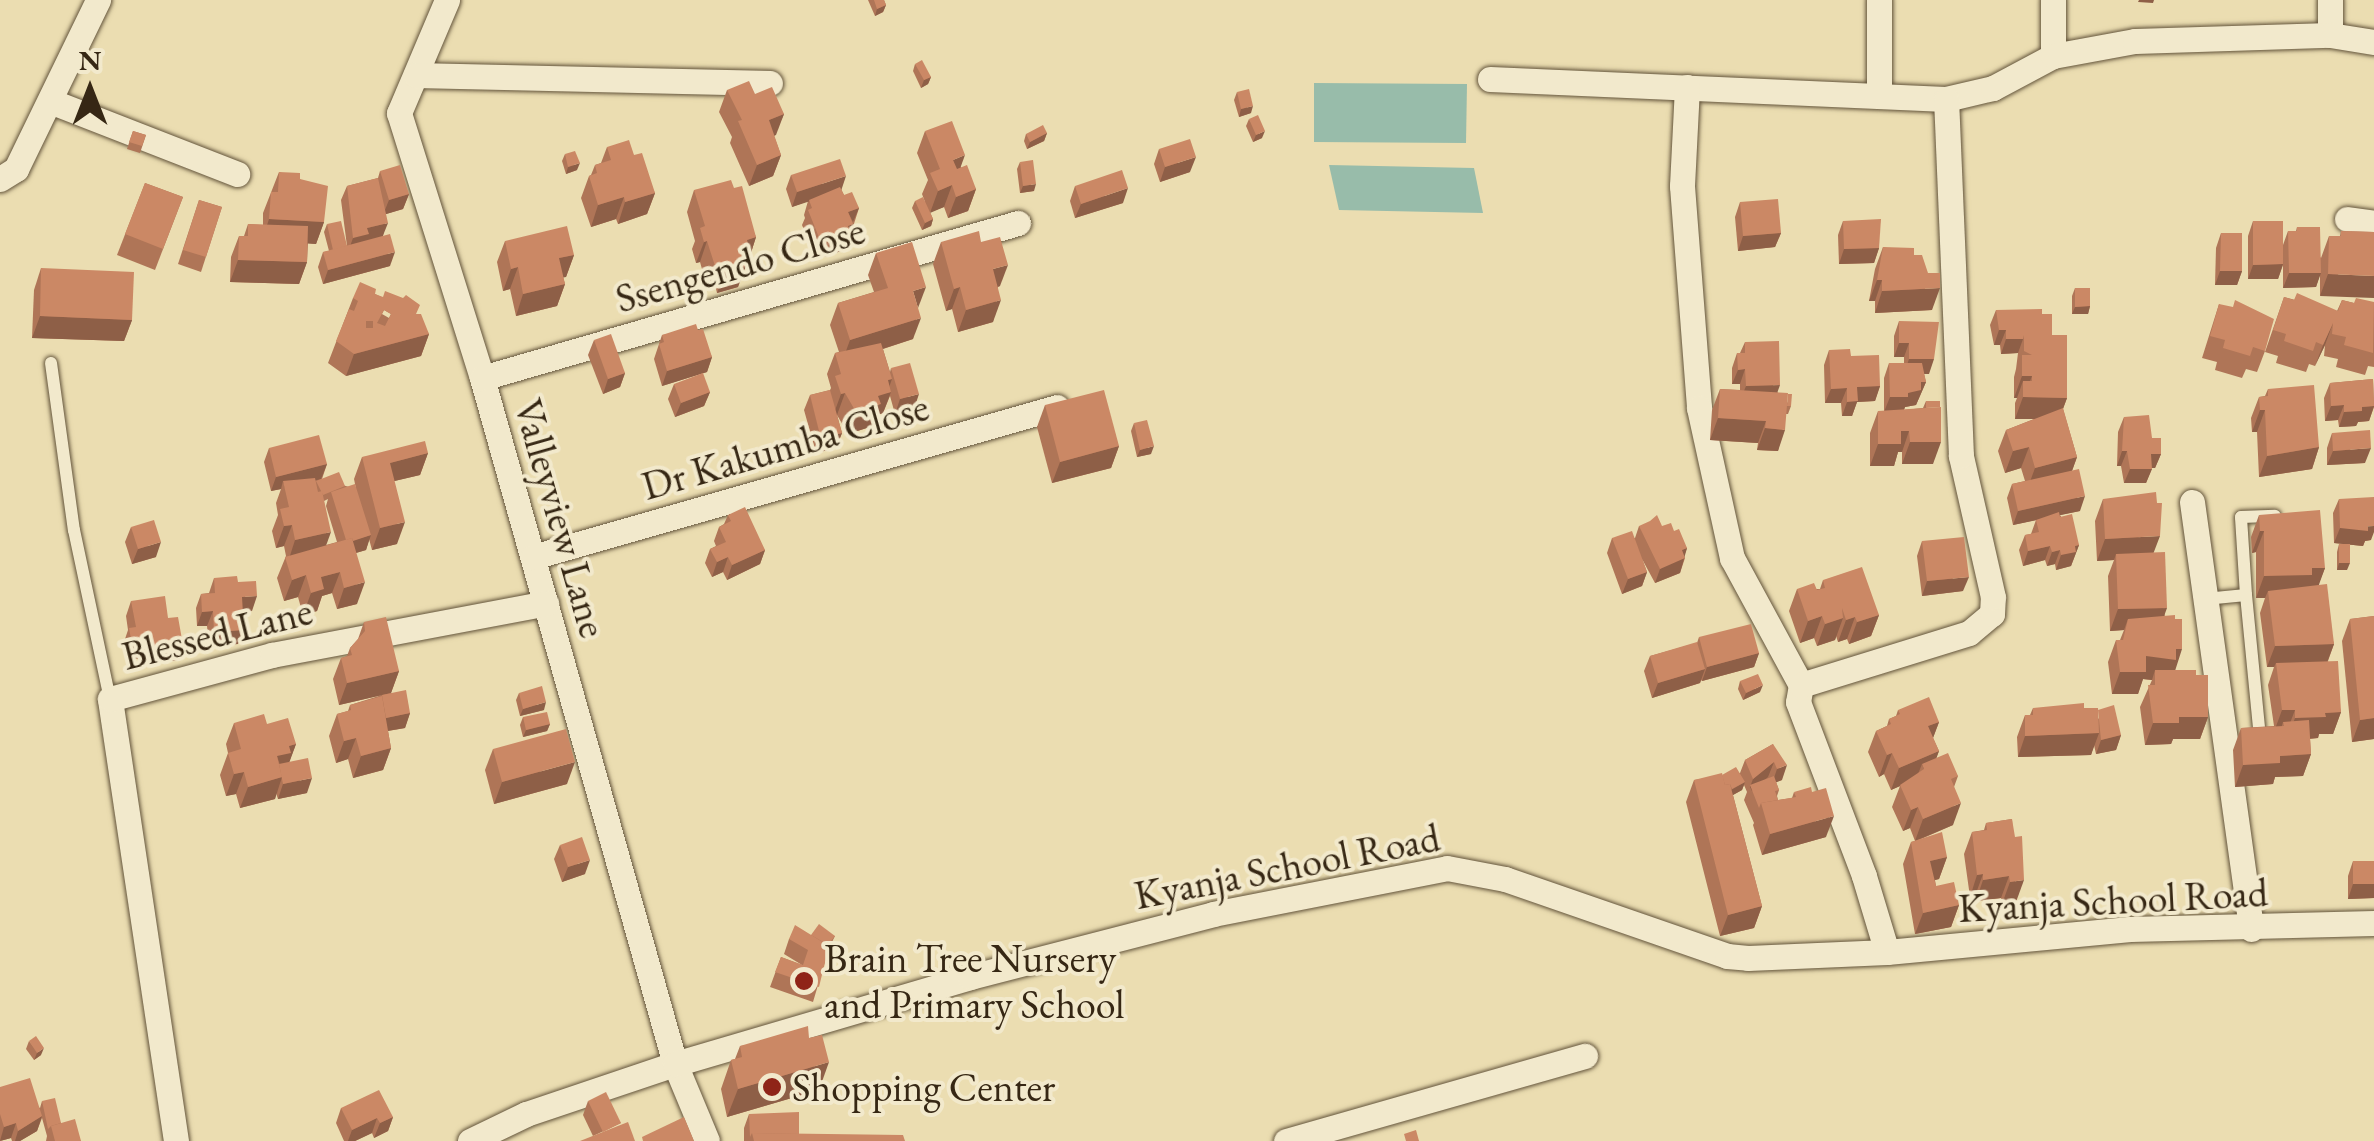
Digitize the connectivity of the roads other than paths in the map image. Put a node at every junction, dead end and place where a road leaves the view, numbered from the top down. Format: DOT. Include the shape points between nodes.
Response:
graph roads {
  1 [pos="98,0"];
  2 [pos="446,0"];
  3 [pos="1879,0"];
  4 [pos="2053,0"];
  5 [pos="2330,0"];
  6 [pos="2330,36"];
  7 [pos="2374,42"];
  8 [pos="2052,56"];
  9 [pos="416,76"];
  10 [pos="1490,79"];
  11 [pos="770,83"];
  12 [pos="1687,87"];
  13 [pos="1879,95"];
  14 [pos="1946,99"];
  15 [pos="50,101"];
  16 [pos="238,174"];
  17 [pos="0,179"];
  18 [pos="2347,219"];
  19 [pos="1018,223"];
  20 [pos="2374,223"];
  21 [pos="51,363"];
  22 [pos="482,378"];
  23 [pos="1057,407"];
  24 [pos="2192,502"];
  25 [pos="2293,515"];
  26 [pos="534,558"];
  27 [pos="2246,596"];
  28 [pos="2205,598"];
  29 [pos="546,603"];
  30 [pos="1801,685"];
  31 [pos="110,699"];
  32 [pos="2259,728"];
  33 [pos="2374,923"];
  34 [pos="2251,929"];
  35 [pos="1887,952"];
  36 [pos="1584,1056"];
  37 [pos="675,1064"];
  38 [pos="176,1141"];
  39 [pos="470,1141"];
  40 [pos="707,1141"];
  41 [pos="1286,1141"];
  1 -- 15 [label="street"];
  2 -- 9 [label="street, Valleyview Lane"];
  3 -- 13 [label="street"];
  4 -- 8 [label="street"];
  5 -- 6 [label="street"];
  6 -- 7 [label="street"];
  6 -- 8 [label="street" via="2135,41"];
  8 -- 14 [label="street" via="1993,88"];
  9 -- 11 [label="street"];
  9 -- 22 [label="street, Valleyview Lane" via="399,114"];
  10 -- 12 [label="street"];
  12 -- 13 [label="street"];
  12 -- 30 [label="street" via="1682,186 1699,408 1732,558"];
  13 -- 14 [label="street"];
  14 -- 30 [label="street" via="1962,456 1992,614 1969,633"];
  15 -- 16 [label="street"];
  15 -- 17 [label="street" via="16,169"];
  18 -- 20 [label="street"];
  19 -- 22 [label="street, Ssengendo Close"];
  21 -- 31 [label="lane" via="74,530"];
  22 -- 26 [label="street, Valleyview Lane"];
  23 -- 26 [label="street, Dr Kakumba Close"];
  24 -- 28 [label="street"];
  25 -- 27 [label="lane" via="2241,518"];
  26 -- 29 [label="street, Valleyview Lane"];
  27 -- 28 [label="lane"];
  27 -- 32 [label="lane"];
  28 -- 34 [label="street"];
  29 -- 31 [label="street, Blessed Lane" via="272,655"];
  29 -- 37 [label="street, Valleyview Lane"];
  30 -- 35 [label="street" via="1798,702"];
  31 -- 38 [label="street, Blessed Lane"];
  33 -- 34 [label="street, Kyanja School Road"];
  34 -- 35 [label="street, Kyanja School Road" via="2115,930"];
  35 -- 37 [label="street, Kyanja School Road" via="1727,956 1505,879 1447,868 1213,914"];
  36 -- 41 [label="street"];
  37 -- 39 [label="street, Kyanja School Road" via="526,1114"];
  37 -- 40 [label="street, Valleyview Lane"];
}
